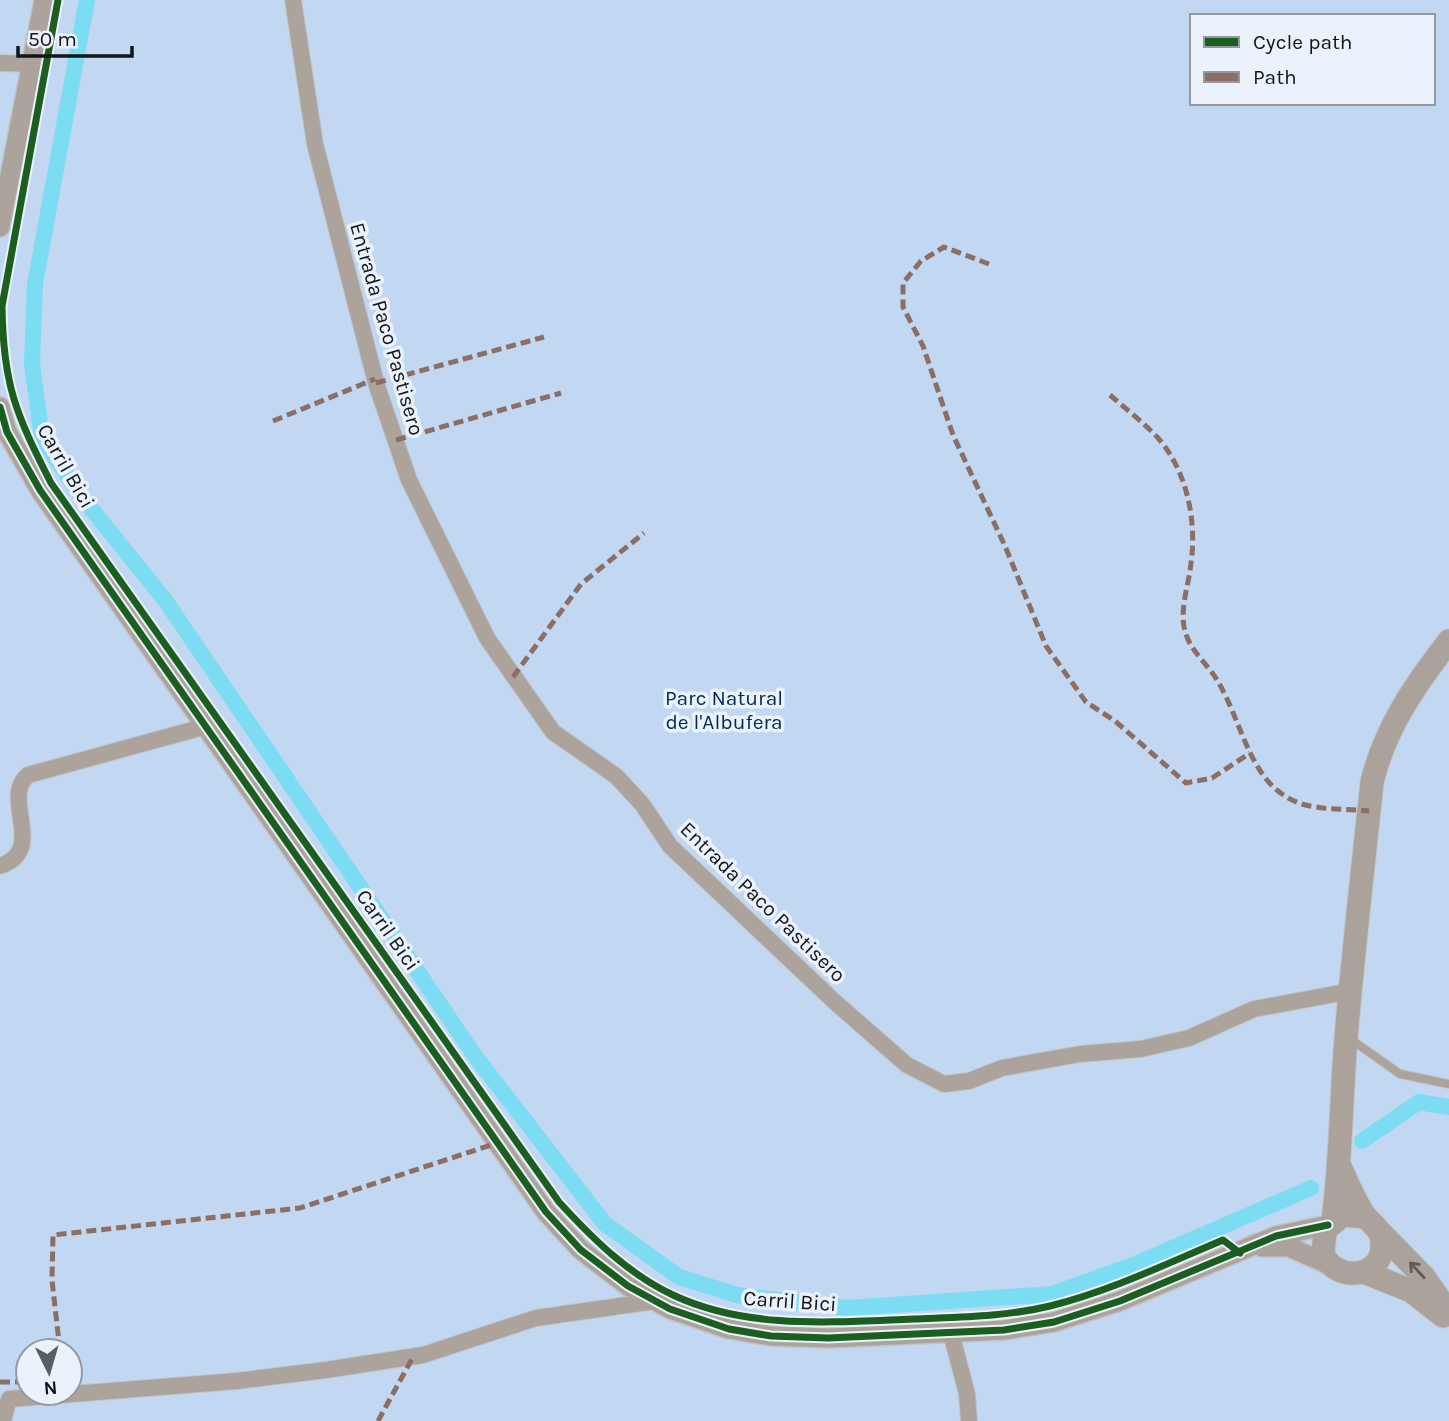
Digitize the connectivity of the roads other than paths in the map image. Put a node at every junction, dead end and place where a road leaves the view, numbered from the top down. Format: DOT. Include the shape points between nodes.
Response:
graph roads {
  1 [pos="44,0"];
  2 [pos="293,0"];
  3 [pos="0,63"];
  4 [pos="33,64"];
  5 [pos="0,227"];
  6 [pos="0,407"];
  7 [pos="1449,641"];
  8 [pos="207,726"];
  9 [pos="0,866"];
  10 [pos="1351,990"];
  11 [pos="1346,1036"];
  12 [pos="1449,1084"];
  13 [pos="1340,1167"];
  14 [pos="1330,1222"];
  15 [pos="1373,1224"];
  16 [pos="1254,1247"];
  17 [pos="1330,1265"];
  18 [pos="1364,1272"];
  19 [pos="654,1301"];
  20 [pos="1449,1313"];
  21 [pos="1449,1320"];
  22 [pos="951,1333"];
  23 [pos="3,1421"];
  24 [pos="969,1421"];
  1 -- 4 [label="street"];
  2 -- 10 [label="street, Entrada Paco Pastisero" via="314,144 376,383 410,480 488,638 553,732 617,776 670,846 799,967 907,1065 944,1084 969,1082 1002,1068 1189,1038 1254,1009"];
  3 -- 4 [label="street"];
  4 -- 5 [label="street"];
  6 -- 8 [label="street" via="7,432 40,490"];
  7 -- 10 [label="main road" via="1391,726 1379,753 1371,782"];
  8 -- 9 [label="street" via="19,780 11,797 20,849 16,858"];
  8 -- 19 [label="street" via="546,1212 581,1250"];
  10 -- 11 [label="main road"];
  11 -- 12 [label="lane" via="1400,1074"];
  11 -- 13 [label="main road"];
  13 -- 14 [label="main road"];
  13 -- 15 [label="main road"];
  14 -- 15 [label="main road" via="1349,1213"];
  14 -- 16 [label="street" via="1276,1236"];
  14 -- 17 [label="main road" via="1321,1244"];
  15 -- 18 [label="main road" via="1382,1244 1380,1256"];
  20 -- 15 [label="main road, one-way" via="1424,1277"];
  16 -- 17 [label="street" via="1289,1247"];
  16 -- 22 [label="street" via="1120,1301 1054,1322"];
  17 -- 18 [label="main road" via="1344,1273"];
  18 -- 21 [label="main road" via="1411,1292"];
  19 -- 22 [label="street" via="729,1329 771,1336"];
  19 -- 23 [label="street" via="536,1318 423,1355 326,1370 9,1399"];
  22 -- 24 [label="street"];
}
